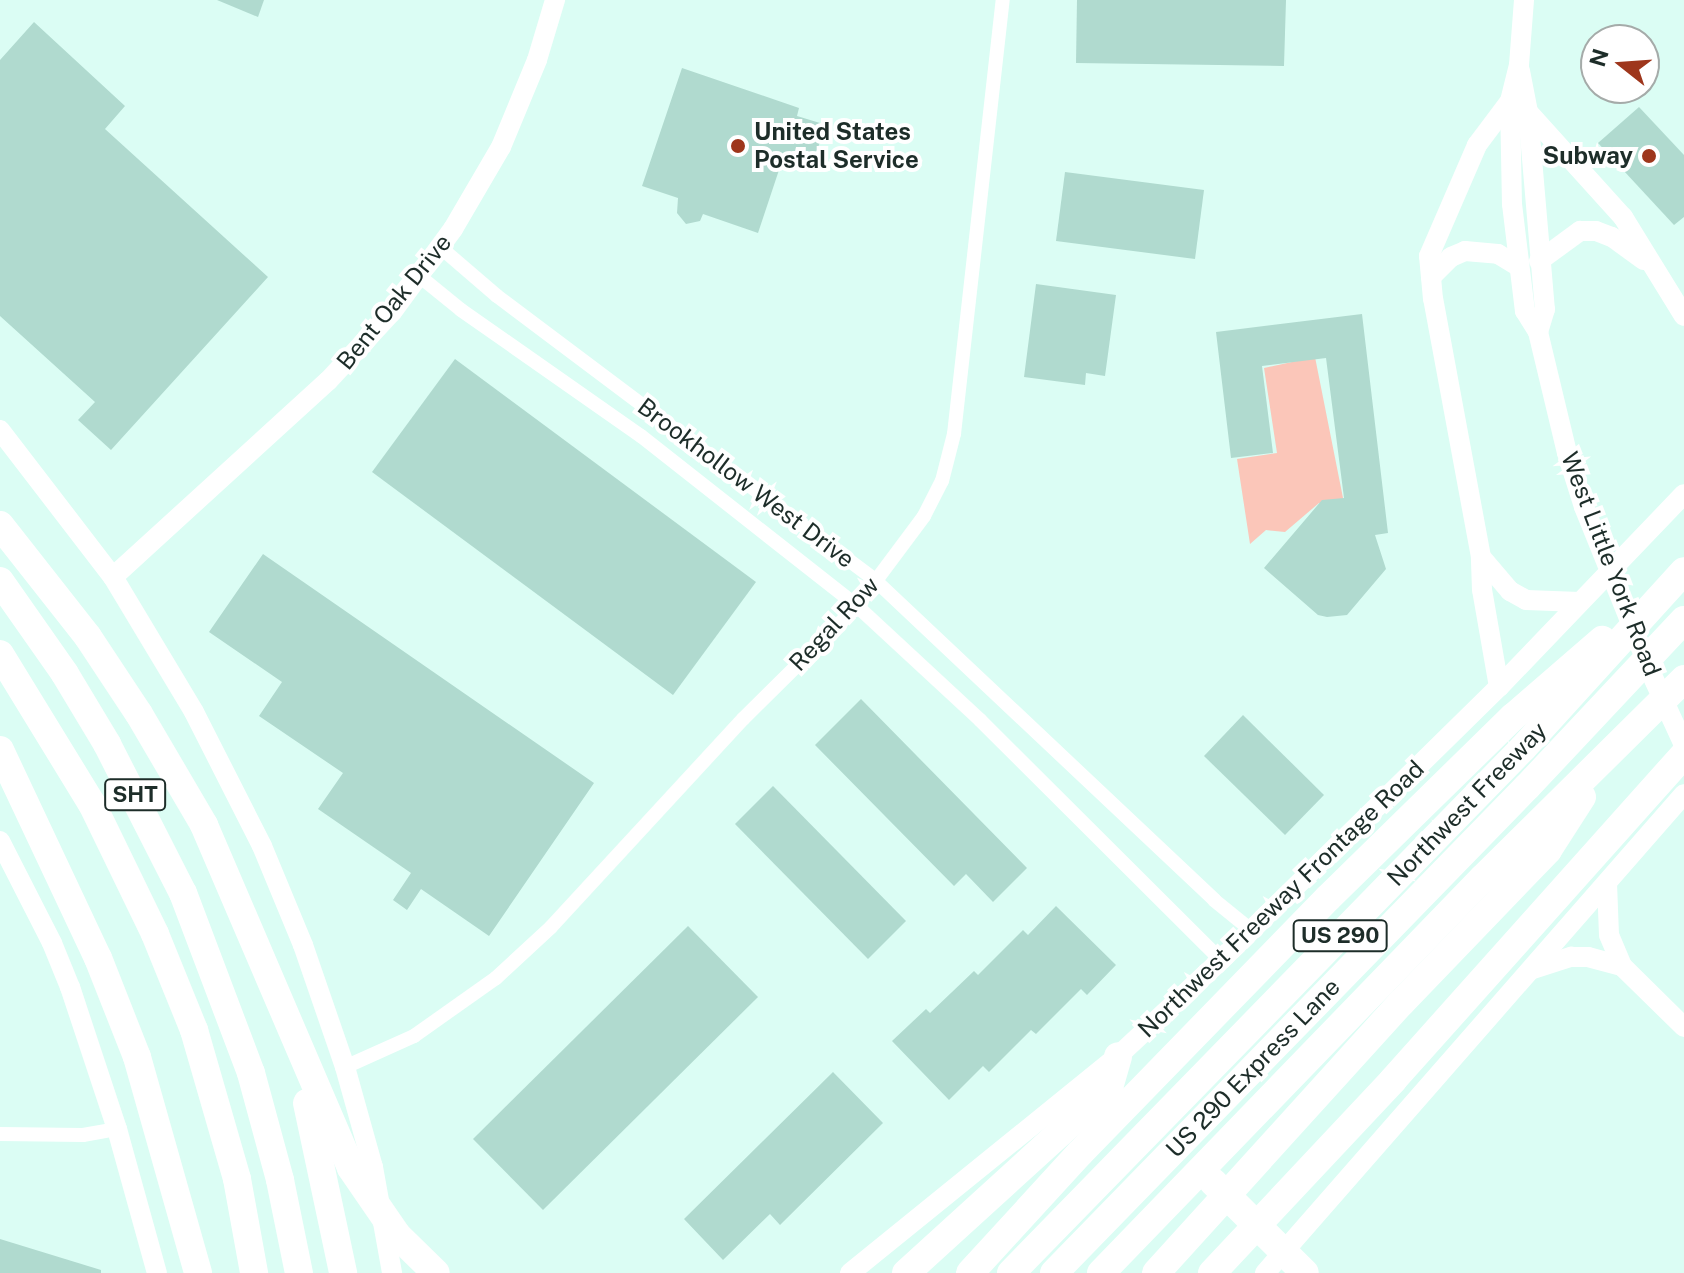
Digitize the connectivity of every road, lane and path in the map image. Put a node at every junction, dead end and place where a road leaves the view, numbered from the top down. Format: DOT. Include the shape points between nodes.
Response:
graph roads {
  1 [pos="555,0"];
  2 [pos="1003,0"];
  3 [pos="1524,0"];
  4 [pos="1519,65"];
  5 [pos="1510,101"];
  6 [pos="1528,112"];
  7 [pos="440,247"];
  8 [pos="1539,261"];
  9 [pos="1518,266"];
  10 [pos="1651,266"];
  11 [pos="418,275"];
  12 [pos="1431,277"];
  13 [pos="1684,316"];
  14 [pos="1538,332"];
  15 [pos="0,430"];
  16 [pos="739,475"];
  17 [pos="1684,494"];
  18 [pos="721,498"];
  19 [pos="0,525"];
  20 [pos="1481,557"];
  21 [pos="1684,571"];
  22 [pos="113,577"];
  23 [pos="0,581"];
  24 [pos="876,581"];
  25 [pos="1663,593"];
  26 [pos="1580,602"];
  27 [pos="857,606"];
  28 [pos="1684,620"];
  29 [pos="0,654"];
  30 [pos="1684,679"];
  31 [pos="1499,687"];
  32 [pos="1684,745"];
  33 [pos="0,750"];
  34 [pos="1684,754"];
  35 [pos="1607,757"];
  36 [pos="1684,794"];
  37 [pos="0,841"];
  38 [pos="1607,883"];
  39 [pos="1251,930"];
  40 [pos="1221,960"];
  41 [pos="1622,966"];
  42 [pos="1533,969"];
  43 [pos="1323,995"];
  44 [pos="1684,1027"];
  45 [pos="293,1039"];
  46 [pos="1118,1056"];
  47 [pos="345,1067"];
  48 [pos="117,1129"];
  49 [pos="0,1134"];
  50 [pos="1080,1153"];
  51 [pos="1073,1211"];
  52 [pos="185,1222"];
  53 [pos="157,1273"];
  54 [pos="192,1273"];
  55 [pos="198,1273"];
  56 [pos="254,1273"];
  57 [pos="299,1273"];
  58 [pos="343,1273"];
  59 [pos="392,1273"];
  60 [pos="436,1273"];
  61 [pos="850,1273"];
  62 [pos="906,1273"];
  63 [pos="947,1273"];
  64 [pos="970,1273"];
  65 [pos="988,1273"];
  66 [pos="1011,1273"];
  67 [pos="1054,1273"];
  68 [pos="1062,1273"];
  69 [pos="1101,1273"];
  70 [pos="1156,1273"];
  71 [pos="1212,1273"];
  72 [pos="1265,1273"];
  73 [pos="1289,1273"];
  74 [pos="1305,1273"];
  1 -- 7 [label="main road, Bent Oak Drive" via="501,147"];
  2 -- 24 [label="street, Regal Row" via="949,459 924,516"];
  3 -- 4 [label="main road, West Little York Road"];
  4 -- 5 [label="main road, West Little York Road"];
  4 -- 6 [label="main road, West Little York Road"];
  5 -- 9 [label="main road, West Little York Road"];
  5 -- 12 [label="main road" via="1477,145 1434,241"];
  6 -- 8 [label="main road, West Little York Road"];
  6 -- 10 [label="main road" via="1623,217"];
  7 -- 11 [label="main road, Bent Oak Drive"];
  7 -- 16 [label="street, Brookhollow West Drive" via="497,296"];
  8 -- 10 [label="main road" via="1580,231 1596,231"];
  8 -- 14 [label="main road, West Little York Road" via="1545,309"];
  9 -- 12 [label="main road" via="1498,254 1465,251"];
  9 -- 14 [label="main road, West Little York Road" via="1525,311"];
  10 -- 13 [label="main road"];
  11 -- 18 [label="street, Brookhollow West Drive"];
  11 -- 22 [label="main road, Bent Oak Drive" via="392,312 328,381"];
  12 -- 20 [label="main road"];
  14 -- 32 [label="main road, West Little York Road" via="1584,507"];
  15 -- 22 [label="main road"];
  16 -- 18 [label="street"];
  16 -- 24 [label="street, Brookhollow West Drive"];
  17 -- 26 [label="main road, Northwest Freeway Frontage Road"];
  18 -- 27 [label="street, Brookhollow West Drive"];
  19 -- 45 [label="highway" via="139,714 204,825"];
  20 -- 26 [label="main road" via="1510,591 1526,600"];
  20 -- 31 [label="main road"];
  21 -- 25 [label="highway, Northwest Freeway / US 290"];
  22 -- 47 [label="main road" via="194,712 257,835"];
  23 -- 57 [label="highway, SHT" via="72,686 134,792 189,906 235,1027 269,1140"];
  24 -- 27 [label="street, Regal Row"];
  24 -- 39 [label="street, Brookhollow West Drive"];
  25 -- 50 [label="highway" via="1532,699 1338,888"];
  25 -- 51 [label="highway, Northwest Freeway / US 290" via="1523,748"];
  26 -- 31 [label="main road, Northwest Freeway Frontage Road"];
  27 -- 40 [label="street, Brookhollow West Drive" via="980,720"];
  27 -- 47 [label="street, Regal Row" via="743,719 600,878 503,972 414,1036"];
  28 -- 43 [label="highway, US 290 Express Lane"];
  29 -- 56 [label="highway, SHT" via="92,804 155,934 194,1030 237,1179"];
  30 -- 35 [label="highway, US 290"];
  31 -- 39 [label="main road, Northwest Freeway Frontage Road"];
  33 -- 52 [label="highway" via="98,958 137,1057"];
  34 -- 71 [label="highway" via="1403,1069"];
  35 -- 69 [label="highway, US 290"];
  35 -- 70 [label="highway" via="1548,850"];
  36 -- 38 [label="main road"];
  37 -- 48 [label="main road" via="61,964"];
  38 -- 41 [label="main road" via="1609,935"];
  38 -- 42 [label="main road"];
  39 -- 40 [label="main road, Northwest Freeway Frontage Road"];
  40 -- 46 [label="main road, Northwest Freeway Frontage Road"];
  41 -- 42 [label="main road" via="1571,957"];
  41 -- 44 [label="main road"];
  42 -- 72 [label="main road"];
  43 -- 67 [label="highway, US 290 Express Lane"];
  43 -- 74 [label="highway" via="1204,1133 1197,1152 1214,1184"];
  45 -- 58 [label="highway"];
  45 -- 60 [label="highway" via="338,1142 374,1205"];
  46 -- 61 [label="main road, Northwest Freeway Frontage Road"];
  46 -- 62 [label="highway" via="1109,1088"];
  47 -- 59 [label="main road" via="373,1167"];
  48 -- 49 [label="street" via="83,1135"];
  48 -- 53 [label="main road"];
  50 -- 63 [label="highway"];
  50 -- 64 [label="highway"];
  51 -- 65 [label="highway"];
  51 -- 66 [label="highway, Northwest Freeway / US 290"];
  52 -- 54 [label="highway"];
  52 -- 55 [label="highway"];
  68 -- 73 [label="highway" via="1158,1181 1178,1174 1207,1192"];
}
